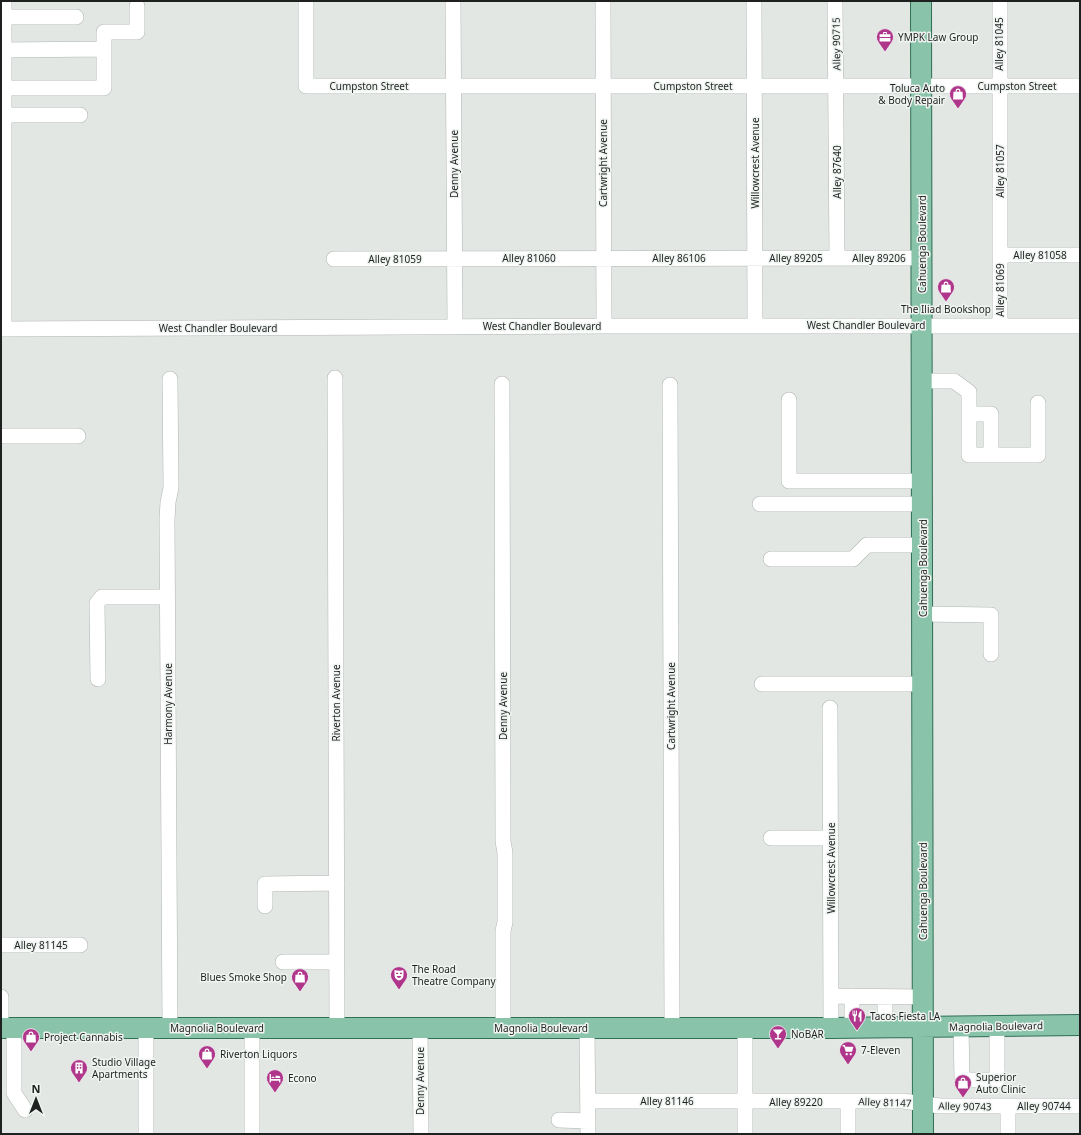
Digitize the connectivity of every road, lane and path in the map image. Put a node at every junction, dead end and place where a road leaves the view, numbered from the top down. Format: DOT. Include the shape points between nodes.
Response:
graph roads {
  1 [pos="4,1"];
  2 [pos="306,1"];
  3 [pos="453,1"];
  4 [pos="603,1"];
  5 [pos="754,1"];
  6 [pos="835,1"];
  7 [pos="921,1"];
  8 [pos="1000,1"];
  9 [pos="137,6"];
  10 [pos="4,17"];
  11 [pos="76,17"];
  12 [pos="104,49"];
  13 [pos="4,50"];
  14 [pos="603,86"];
  15 [pos="754,86"];
  16 [pos="836,86"];
  17 [pos="921,86"];
  18 [pos="999,86"];
  19 [pos="1080,86"];
  20 [pos="454,87"];
  21 [pos="4,88"];
  22 [pos="80,114"];
  23 [pos="4,115"];
  24 [pos="2,222"];
  25 [pos="1080,255"];
  26 [pos="1000,256"];
  27 [pos="455,258"];
  28 [pos="603,258"];
  29 [pos="755,258"];
  30 [pos="837,258"];
  31 [pos="922,258"];
  32 [pos="334,259"];
  33 [pos="922,325"];
  34 [pos="604,326"];
  35 [pos="755,326"];
  36 [pos="1000,326"];
  37 [pos="1080,326"];
  38 [pos="455,327"];
  39 [pos="2,329"];
  40 [pos="335,378"];
  41 [pos="170,379"];
  42 [pos="922,381"];
  43 [pos="502,384"];
  44 [pos="670,385"];
  45 [pos="789,400"];
  46 [pos="1038,403"];
  47 [pos="969,414"];
  48 [pos="1,436"];
  49 [pos="78,436"];
  50 [pos="991,455"];
  51 [pos="922,481"];
  52 [pos="760,504"];
  53 [pos="922,504"];
  54 [pos="922,545"];
  55 [pos="771,559"];
  56 [pos="167,597"];
  57 [pos="923,614"];
  58 [pos="991,654"];
  59 [pos="98,679"];
  60 [pos="762,684"];
  61 [pos="923,684"];
  62 [pos="830,708"];
  63 [pos="771,838"];
  64 [pos="831,838"];
  65 [pos="337,884"];
  66 [pos="266,906"];
  67 [pos="1,945"];
  68 [pos="80,945"];
  69 [pos="283,962"];
  70 [pos="337,962"];
  71 [pos="831,996"];
  72 [pos="852,996"];
  73 [pos="885,996"];
  74 [pos="923,996"];
  75 [pos="1,997"];
  76 [pos="1080,1025"];
  77 [pos="997,1026"];
  78 [pos="852,1027"];
  79 [pos="886,1027"];
  80 [pos="923,1027"];
  81 [pos="962,1027"];
  82 [pos="5,1028"];
  83 [pos="146,1028"];
  84 [pos="170,1028"];
  85 [pos="252,1028"];
  86 [pos="337,1028"];
  87 [pos="420,1028"];
  88 [pos="504,1028"];
  89 [pos="587,1028"];
  90 [pos="672,1028"];
  91 [pos="745,1028"];
  92 [pos="831,1028"];
  93 [pos="588,1101"];
  94 [pos="848,1101"];
  95 [pos="745,1102"];
  96 [pos="922,1104"];
  97 [pos="1008,1106"];
  98 [pos="1080,1106"];
  99 [pos="25,1110"];
  100 [pos="559,1120"];
  101 [pos="588,1128"];
  102 [pos="146,1134"];
  103 [pos="252,1134"];
  104 [pos="421,1134"];
  105 [pos="745,1134"];
  106 [pos="848,1134"];
  107 [pos="923,1134"];
  108 [pos="1008,1134"];
  1 -- 10 [label="street"];
  2 -- 20 [label="street, Cumpston Street" via="306,86"];
  3 -- 20 [label="street, Denny Avenue"];
  4 -- 14 [label="street, Cartwright Avenue"];
  5 -- 15 [label="street, Willowcrest Avenue"];
  6 -- 16 [label="street, Alley 90715"];
  7 -- 17 [label="main road, Cahuenga Boulevard"];
  8 -- 18 [label="street, Alley 81045"];
  9 -- 12 [label="street" via="137,32 104,32"];
  10 -- 11 [label="street"];
  10 -- 13 [label="street"];
  12 -- 13 [label="street"];
  12 -- 21 [label="street" via="104,88"];
  13 -- 21 [label="street"];
  14 -- 15 [label="street, Cumpston Street"];
  14 -- 20 [label="street, Cumpston Street"];
  14 -- 28 [label="street, Cartwright Avenue"];
  15 -- 16 [label="street, Cumpston Street"];
  15 -- 29 [label="street, Willowcrest Avenue"];
  16 -- 17 [label="street, Cumpston Street"];
  16 -- 30 [label="street, Alley 87640"];
  17 -- 18 [label="street, Cumpston Street"];
  17 -- 31 [label="main road, Cahuenga Boulevard"];
  18 -- 19 [label="street, Cumpston Street"];
  18 -- 26 [label="street, Alley 81057"];
  20 -- 27 [label="street, Denny Avenue"];
  21 -- 23 [label="street"];
  22 -- 23 [label="street"];
  23 -- 24 [label="street"];
  24 -- 39 [label="street"];
  25 -- 26 [label="street, Alley 81058"];
  26 -- 36 [label="street, Alley 81069"];
  27 -- 28 [label="street, Alley 81060"];
  27 -- 32 [label="street, Alley 81059"];
  27 -- 38 [label="street, Denny Avenue"];
  28 -- 29 [label="street, Alley 86106"];
  28 -- 34 [label="street, Cartwright Avenue"];
  29 -- 30 [label="street, Alley 89205"];
  29 -- 35 [label="street, Willowcrest Avenue"];
  30 -- 31 [label="street, Alley 89206"];
  31 -- 33 [label="main road, Cahuenga Boulevard"];
  33 -- 35 [label="street, West Chandler Boulevard"];
  33 -- 36 [label="street, West Chandler Boulevard"];
  33 -- 42 [label="main road, Cahuenga Boulevard"];
  34 -- 35 [label="street, West Chandler Boulevard"];
  34 -- 38 [label="street, West Chandler Boulevard"];
  36 -- 37 [label="street, West Chandler Boulevard"];
  38 -- 39 [label="street, West Chandler Boulevard"];
  40 -- 65 [label="street, Riverton Avenue"];
  41 -- 56 [label="street, Harmony Avenue" via="171,488 168,502"];
  42 -- 47 [label="street" via="954,381 969,392"];
  42 -- 51 [label="main road, Cahuenga Boulevard"];
  43 -- 88 [label="street, Denny Avenue"];
  44 -- 90 [label="street, Cartwright Avenue"];
  45 -- 51 [label="street" via="789,481"];
  46 -- 50 [label="street" via="1038,455"];
  47 -- 50 [label="street" via="969,455"];
  47 -- 50 [label="street" via="991,414"];
  48 -- 49 [label="street"];
  51 -- 53 [label="main road, Cahuenga Boulevard"];
  52 -- 53 [label="street"];
  53 -- 54 [label="main road, Cahuenga Boulevard"];
  54 -- 55 [label="street" via="867,545 853,559"];
  54 -- 57 [label="main road, Cahuenga Boulevard"];
  56 -- 59 [label="street" via="102,597 97,603"];
  56 -- 84 [label="street, Harmony Avenue"];
  57 -- 58 [label="street" via="991,614"];
  57 -- 61 [label="main road, Cahuenga Boulevard"];
  60 -- 61 [label="street"];
  61 -- 74 [label="main road, Cahuenga Boulevard"];
  62 -- 64 [label="street, Willowcrest Avenue"];
  63 -- 64 [label="street"];
  64 -- 71 [label="street, Willowcrest Avenue"];
  65 -- 66 [label="street" via="266,884"];
  65 -- 70 [label="street, Riverton Avenue"];
  67 -- 68 [label="street, Alley 81145"];
  69 -- 70 [label="street"];
  70 -- 86 [label="street, Riverton Avenue"];
  71 -- 72 [label="street"];
  71 -- 92 [label="street, Willowcrest Avenue"];
  72 -- 73 [label="street"];
  72 -- 78 [label="street"];
  73 -- 74 [label="street"];
  73 -- 79 [label="street"];
  74 -- 80 [label="main road, Cahuenga Boulevard"];
  75 -- 82 [label="street"];
  76 -- 77 [label="main road, Magnolia Boulevard"];
  77 -- 81 [label="main road, Magnolia Boulevard"];
  77 -- 81 [label="street" via="997,1080 962,1080"];
  78 -- 79 [label="main road, Magnolia Boulevard"];
  78 -- 92 [label="main road, Magnolia Boulevard"];
  79 -- 80 [label="main road, Magnolia Boulevard"];
  80 -- 81 [label="main road, Magnolia Boulevard"];
  80 -- 96 [label="main road, Cahuenga Boulevard"];
  82 -- 83 [label="main road, Magnolia Boulevard"];
  82 -- 99 [label="street" via="14,1093"];
  83 -- 84 [label="main road, Magnolia Boulevard"];
  83 -- 102 [label="street"];
  84 -- 85 [label="main road, Magnolia Boulevard"];
  85 -- 86 [label="main road, Magnolia Boulevard"];
  85 -- 103 [label="street"];
  86 -- 87 [label="main road, Magnolia Boulevard"];
  87 -- 88 [label="main road, Magnolia Boulevard"];
  87 -- 104 [label="street, Denny Avenue"];
  88 -- 89 [label="main road, Magnolia Boulevard"];
  89 -- 90 [label="main road, Magnolia Boulevard"];
  89 -- 93 [label="street"];
  90 -- 91 [label="main road, Magnolia Boulevard"];
  91 -- 92 [label="main road, Magnolia Boulevard"];
  91 -- 95 [label="street"];
  93 -- 95 [label="street, Alley 81146"];
  93 -- 101 [label="street"];
  94 -- 95 [label="street, Alley 89220"];
  94 -- 96 [label="street, Alley 81147" via="903,1101"];
  94 -- 106 [label="street"];
  95 -- 105 [label="street"];
  96 -- 97 [label="street, Alley 90743"];
  96 -- 107 [label="main road, Cahuenga Boulevard"];
  97 -- 98 [label="street, Alley 90744"];
  97 -- 108 [label="street"];
  100 -- 101 [label="street"];
}
